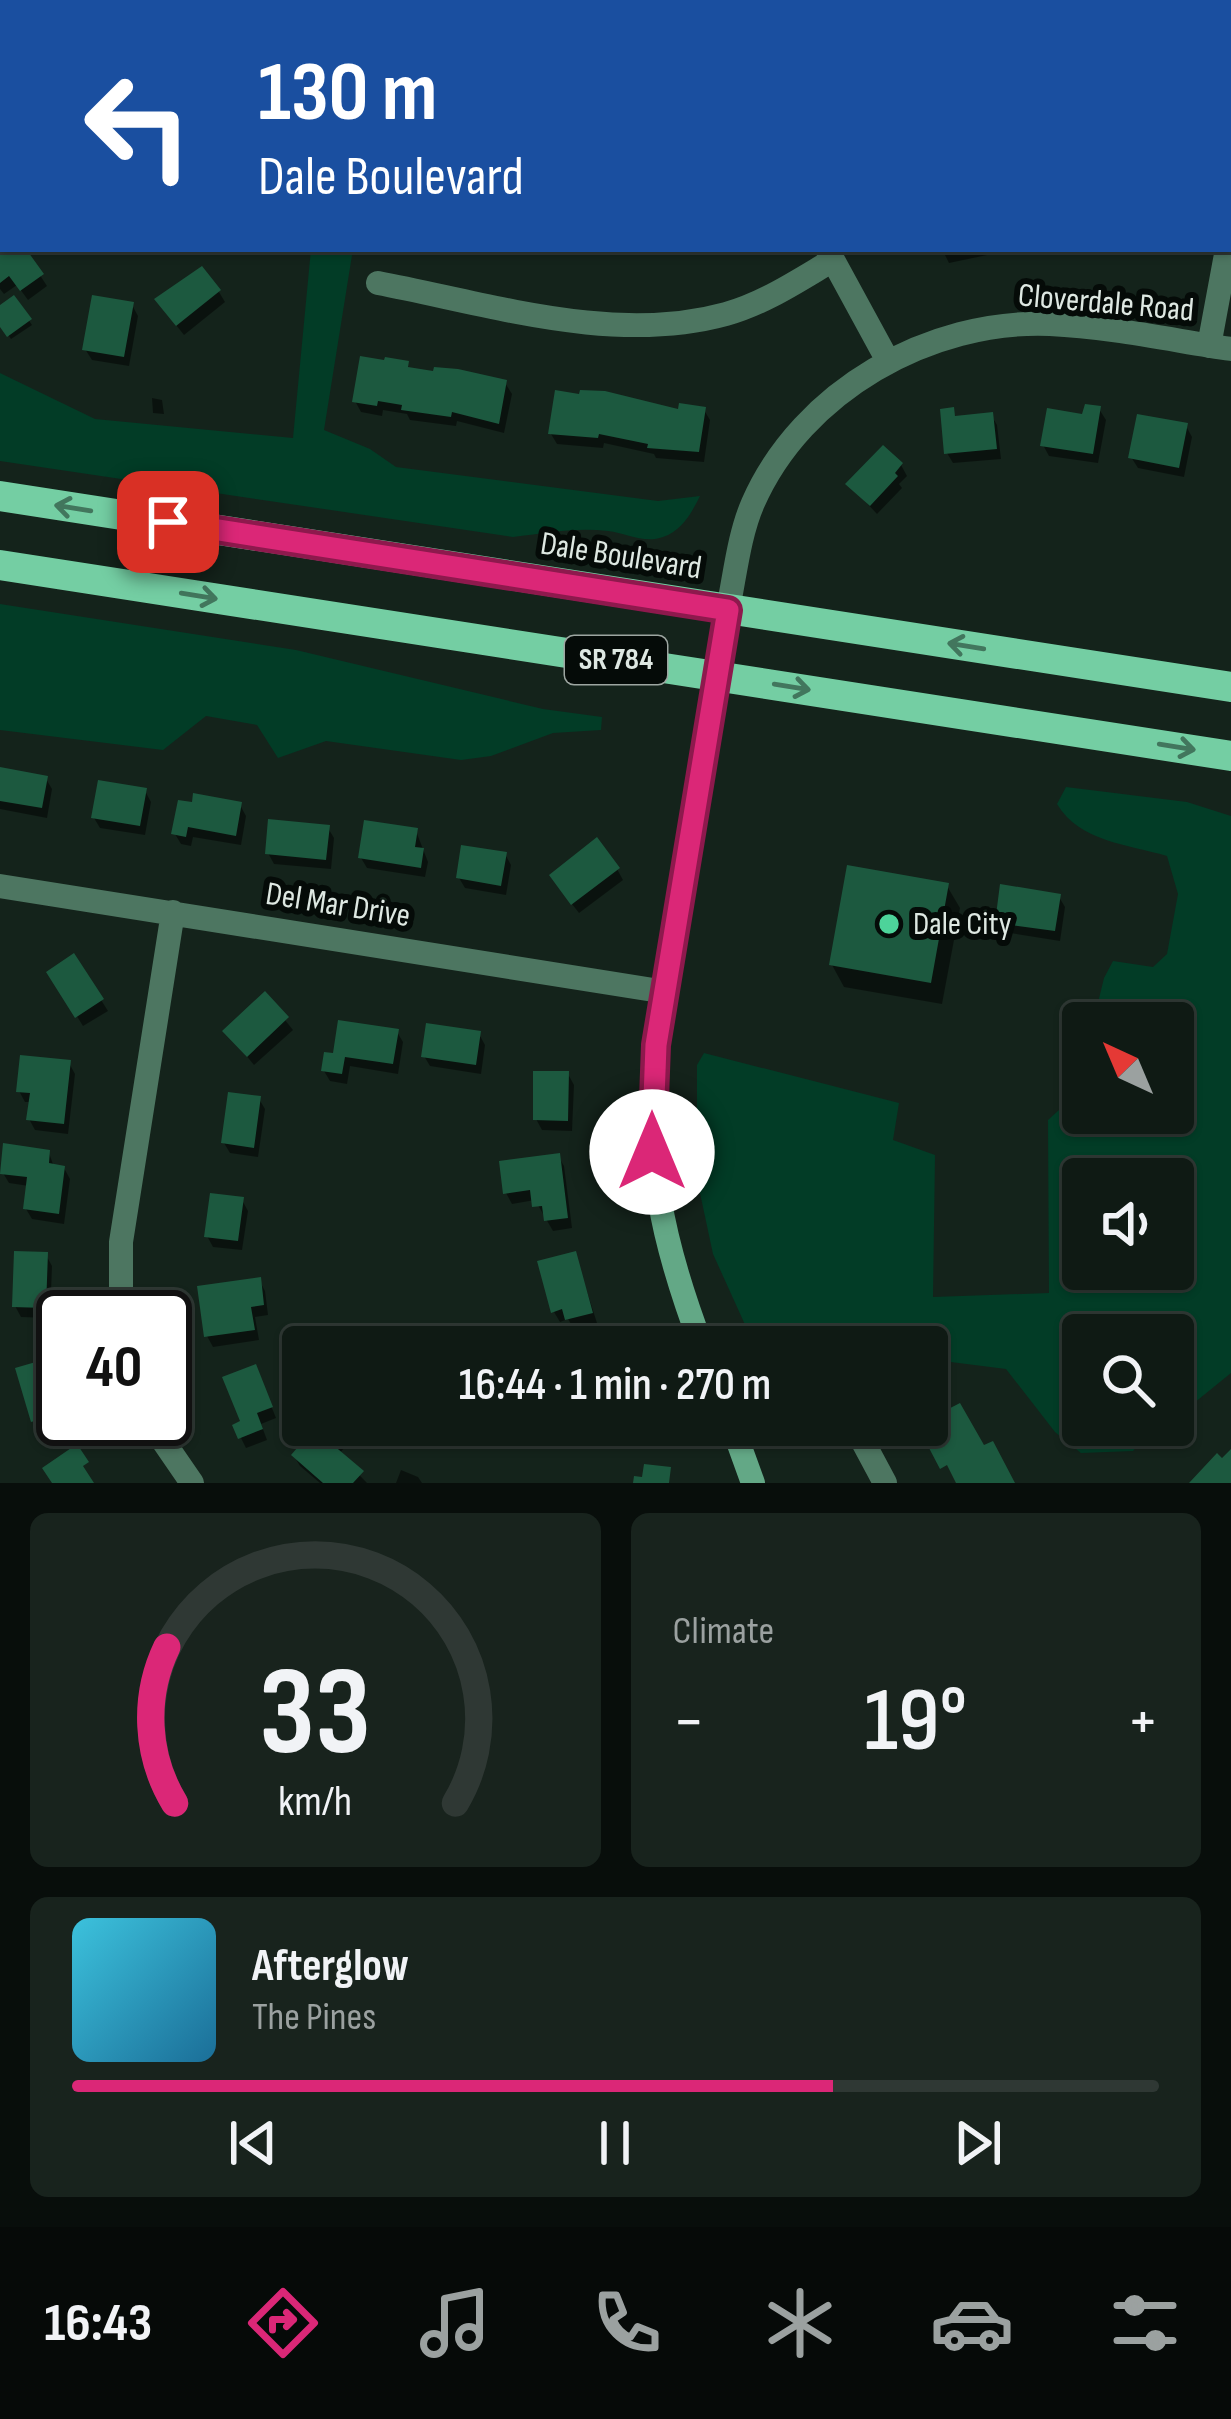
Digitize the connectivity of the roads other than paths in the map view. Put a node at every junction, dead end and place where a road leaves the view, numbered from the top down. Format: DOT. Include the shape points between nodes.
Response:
graph roads {
  1 [pos="1227,252"];
  2 [pos="830,254"];
  3 [pos="378,283"];
  4 [pos="1220,347"];
  5 [pos="889,361"];
  6 [pos="0,496"];
  7 [pos="0,565"];
  8 [pos="728,610"];
  9 [pos="716,675"];
  10 [pos="1231,687"];
  11 [pos="1231,756"];
  12 [pos="0,886"];
  13 [pos="173,912"];
  14 [pos="666,992"];
  15 [pos="121,1290"];
  16 [pos="694,1326"];
  17 [pos="167,1446"];
  18 [pos="740,1446"];
  19 [pos="866,1446"];
  20 [pos="192,1483"];
  21 [pos="753,1483"];
  22 [pos="886,1483"];
  1 -- 4 [label="street"];
  2 -- 3 [label="street" via="775,294 728,313 661,324 575,320"];
  2 -- 5 [label="street"];
  4 -- 5 [label="street, Cloverdale Road" via="1048,324 946,338"];
  5 -- 8 [label="street, Cloverdale Road" via="832,400 772,469 745,526"];
  8 -- 6 [label="main road, Dale Boulevard / SR 784, one-way"];
  7 -- 9 [label="main road, SR 784, one-way"];
  8 -- 9 [label="street, Cloverdale Road"];
  10 -- 8 [label="main road, Dale Boulevard / SR 784, one-way"];
  9 -- 11 [label="main road, SR 784, one-way"];
  9 -- 14 [label="street, Cloverdale Road"];
  12 -- 13 [label="street, Del Mar Drive"];
  13 -- 14 [label="street, Del Mar Drive"];
  13 -- 15 [label="street" via="121,1242"];
  14 -- 16 [label="street, Cloverdale Road" via="652,1152 673,1269"];
  17 -- 20 [label="street"];
  18 -- 21 [label="street"];
  19 -- 22 [label="street"];
}
